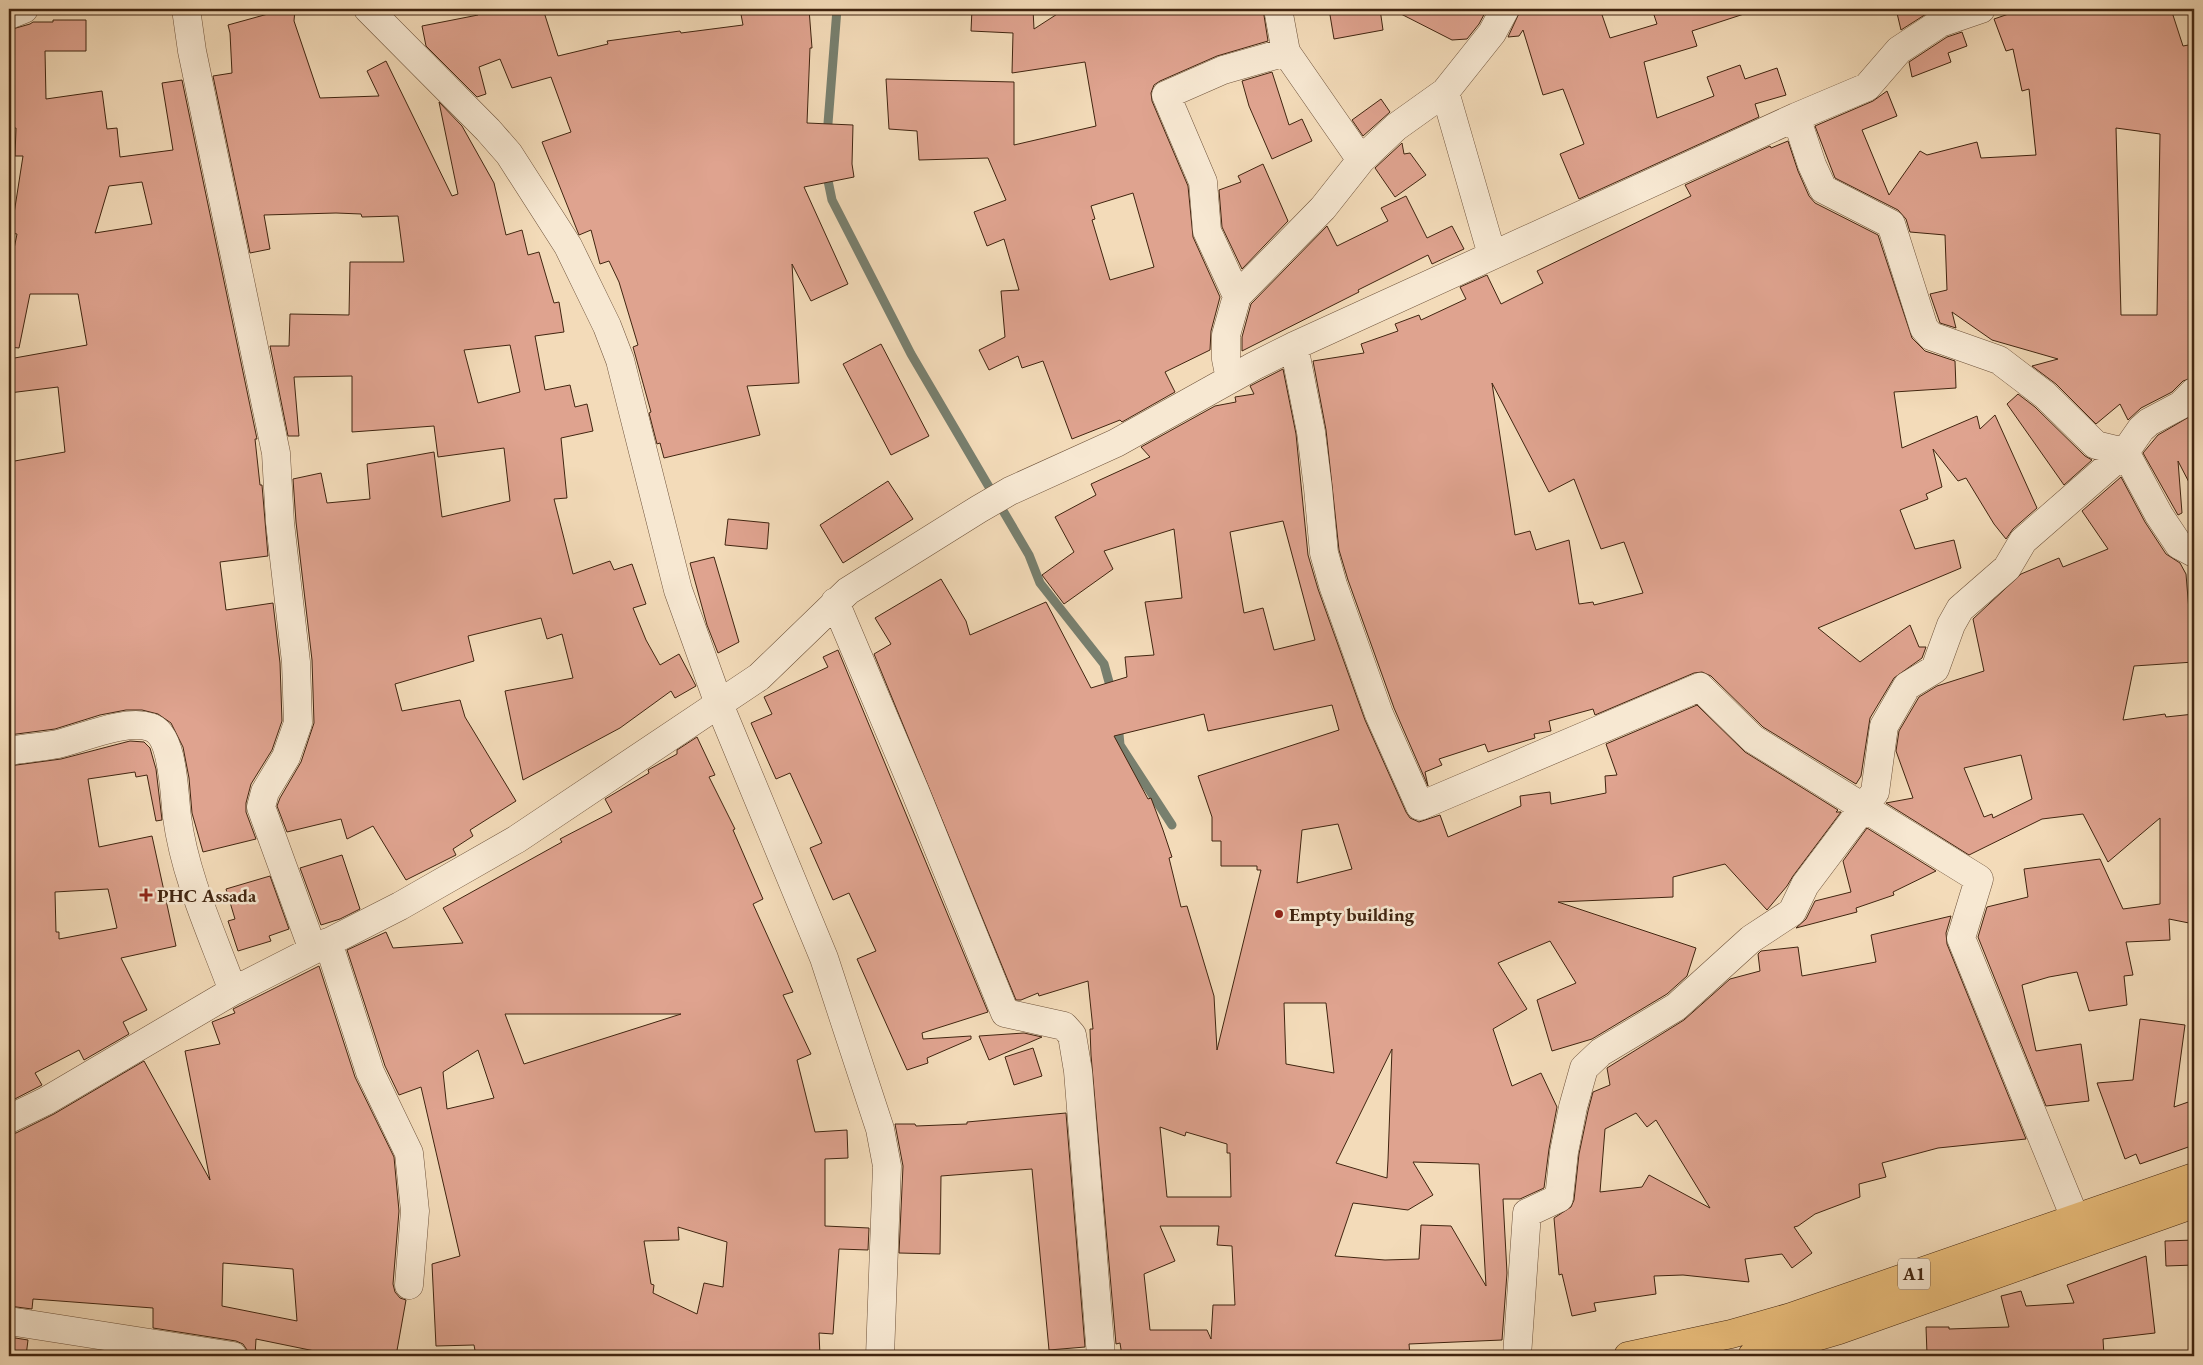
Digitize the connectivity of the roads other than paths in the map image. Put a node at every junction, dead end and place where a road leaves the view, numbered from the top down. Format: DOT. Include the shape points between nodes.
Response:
graph roads {
  1 [pos="24,9"];
  2 [pos="186,9"];
  3 [pos="368,9"];
  4 [pos="1278,9"];
  5 [pos="1505,9"];
  6 [pos="1981,9"];
  7 [pos="9,15"];
  8 [pos="1286,52"];
  9 [pos="1444,92"];
  10 [pos="1796,118"];
  11 [pos="1361,160"];
  12 [pos="1492,255"];
  13 [pos="1237,296"];
  14 [pos="1294,346"];
  15 [pos="1230,379"];
  16 [pos="2194,392"];
  17 [pos="2125,452"];
  18 [pos="2194,553"];
  19 [pos="835,602"];
  20 [pos="719,704"];
  21 [pos="9,751"];
  22 [pos="321,946"];
  23 [pos="233,990"];
  24 [pos="9,1119"];
  25 [pos="2194,1177"];
  26 [pos="2194,1204"];
  27 [pos="2075,1218"];
  28 [pos="409,1285"];
  29 [pos="9,1321"];
  30 [pos="233,1356"];
  31 [pos="880,1356"];
  32 [pos="1101,1356"];
  33 [pos="1517,1356"];
  34 [pos="1628,1356"];
  35 [pos="1752,1356"];
  1 -- 7 [label="street"];
  2 -- 22 [label="street" via="276,453 280,523 296,662 298,722 286,757 265,792 262,807"];
  3 -- 20 [label="street" via="509,154 574,256 620,360 678,590"];
  4 -- 8 [label="street"];
  5 -- 9 [label="street" via="1492,33"];
  6 -- 10 [label="street" via="1940,23 1899,50 1867,87"];
  8 -- 11 [label="street"];
  8 -- 13 [label="street" via="1223,70 1166,95 1203,182 1207,231"];
  9 -- 11 [label="street" via="1396,127"];
  9 -- 12 [label="street"];
  10 -- 12 [label="street"];
  10 -- 17 [label="street" via="1823,189 1891,224 1924,328 1931,336 1999,360 2045,395 2096,445"];
  11 -- 13 [label="street" via="1323,208"];
  12 -- 14 [label="street"];
  13 -- 15 [label="street" via="1226,335"];
  14 -- 15 [label="street"];
  14 -- 27 [label="street" via="1311,432 1324,553 1379,714 1420,806 1700,687 1753,739 1979,879 1961,938"];
  15 -- 19 [label="street" via="1116,443 1010,491"];
  16 -- 17 [label="street" via="2181,405 2149,422"];
  17 -- 18 [label="street" via="2178,545"];
  17 -- 33 [label="street" via="2023,540 2007,568 1960,609 1935,669 1908,686 1884,726 1876,792 1805,885 1792,912 1751,938 1676,1007 1622,1038 1584,1068 1564,1152 1558,1198 1528,1213"];
  19 -- 20 [label="street" via="759,677"];
  19 -- 32 [label="street" via="1005,1013 1064,1026 1072,1034 1078,1071"];
  20 -- 22 [label="street" via="517,839 400,906"];
  20 -- 31 [label="street" via="824,958 880,1129 887,1166"];
  21 -- 23 [label="street" via="57,744 125,727 150,727 160,732 169,751 179,835 186,864"];
  22 -- 23 [label="street"];
  22 -- 28 [label="street" via="370,1072 409,1153 415,1211"];
  23 -- 24 [label="street" via="46,1101"];
  25 -- 27 [label="highway, A1"];
  26 -- 35 [label="highway, A1" via="1839,1330"];
  27 -- 34 [label="highway, A1" via="1791,1317 1731,1334"];
  29 -- 30 [label="street"];
}
